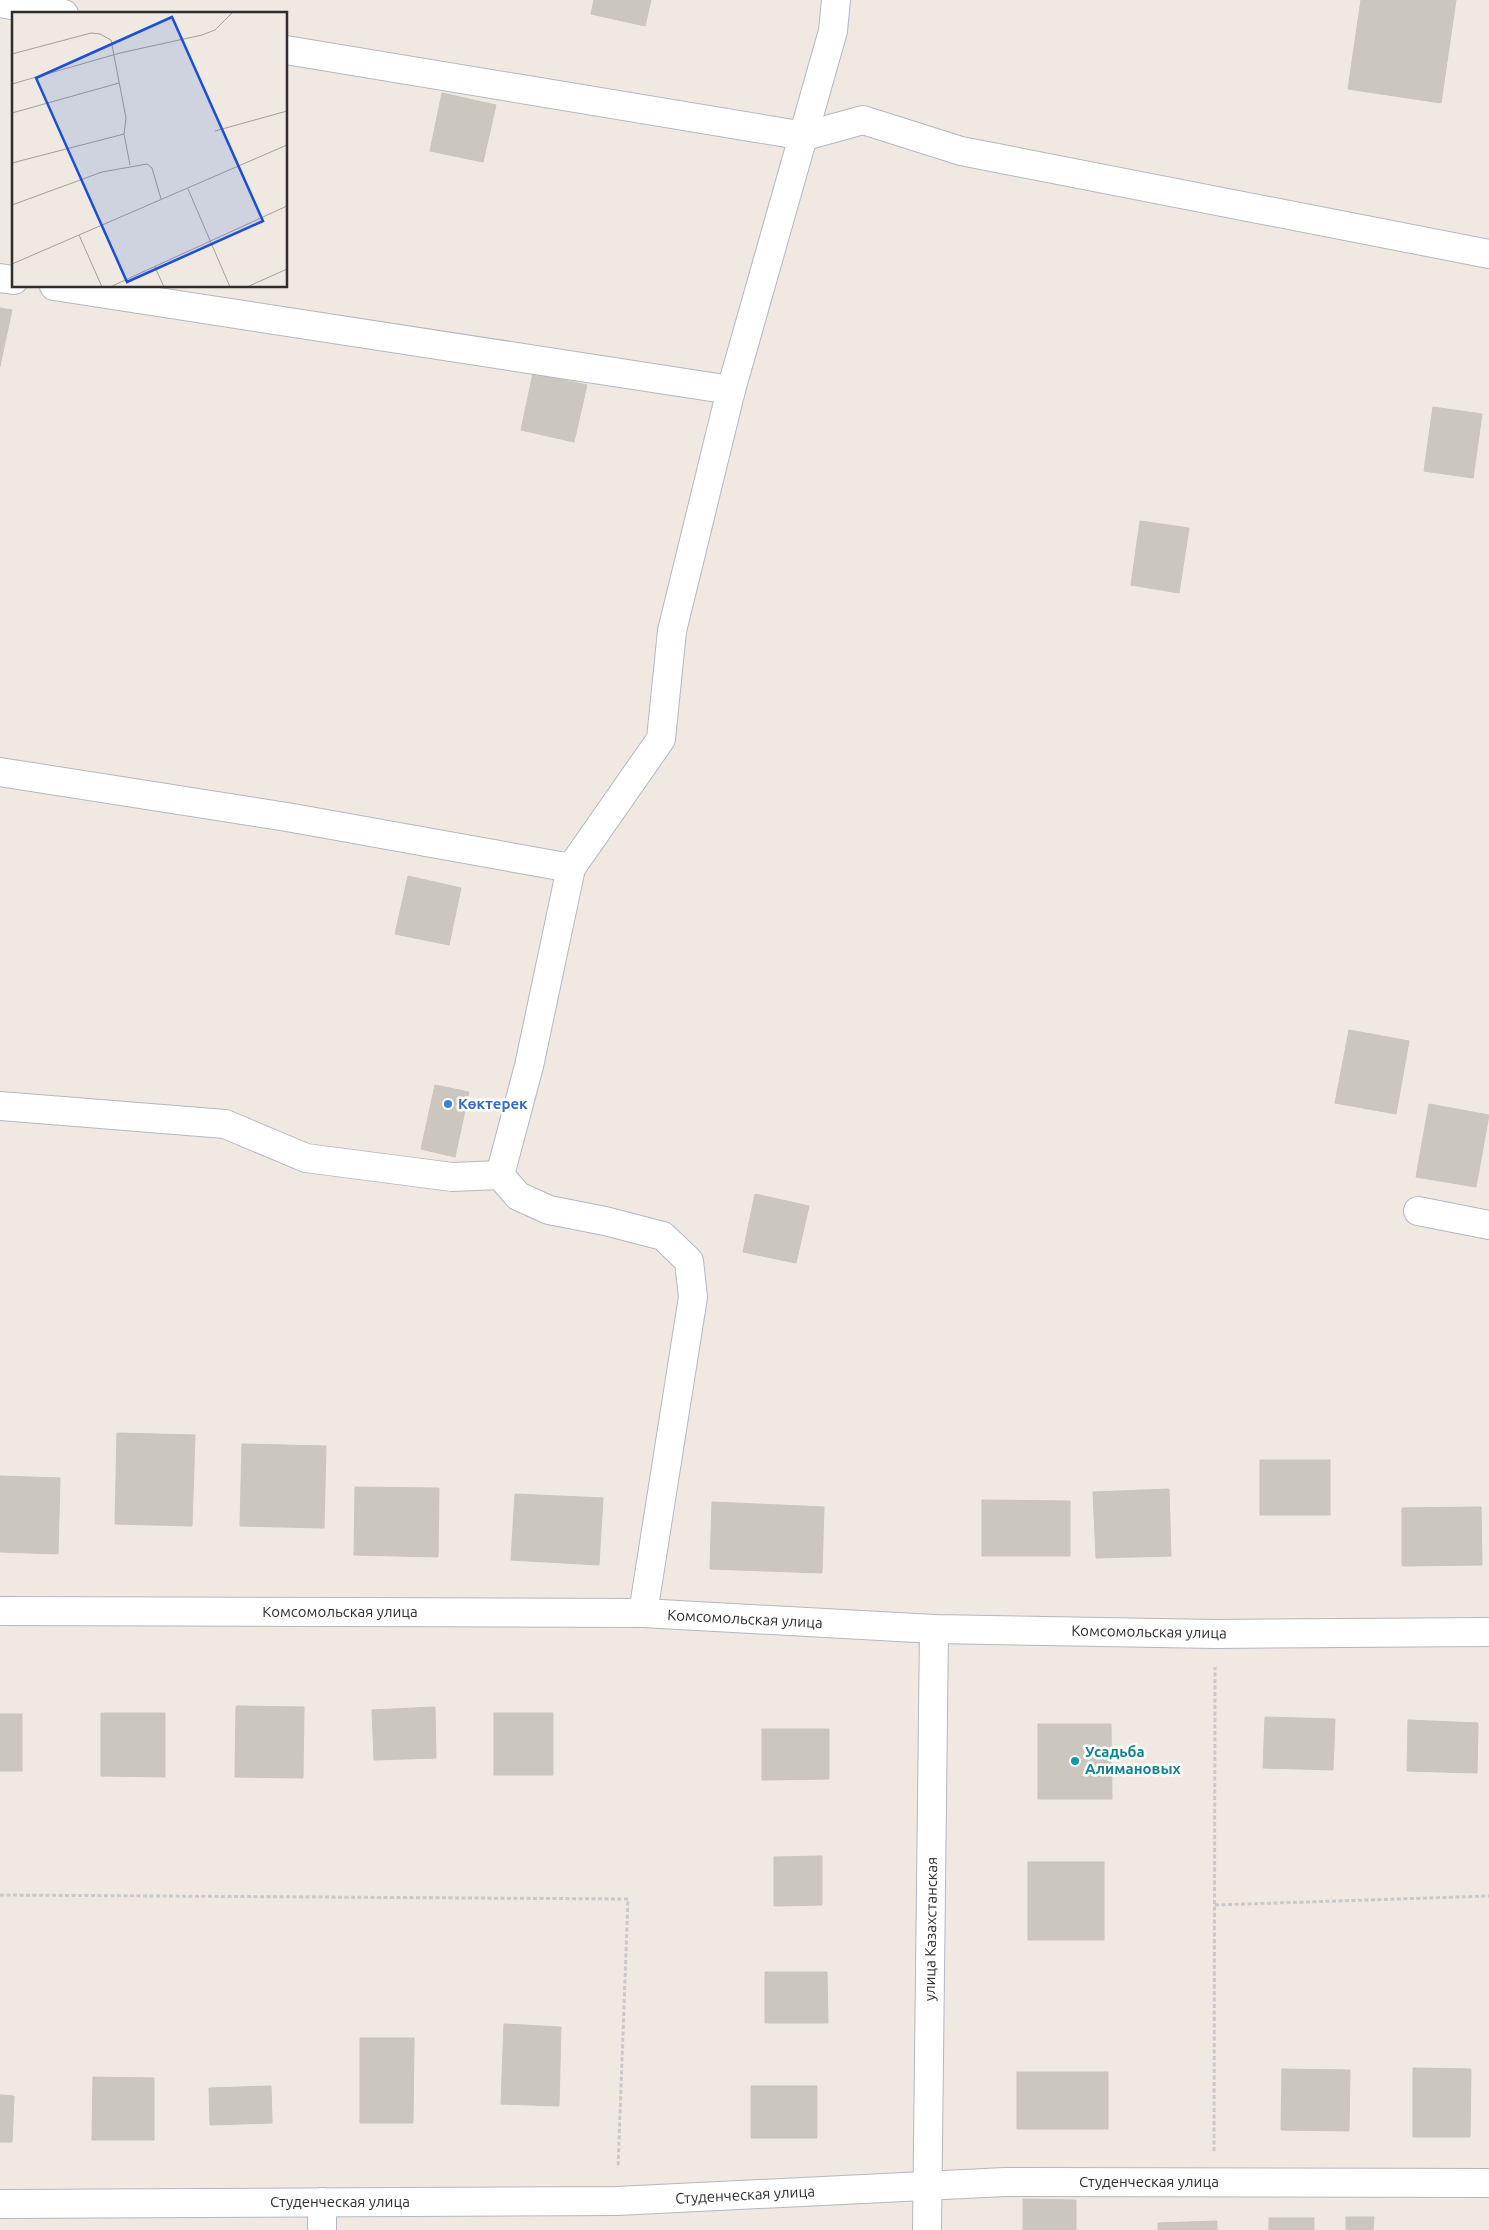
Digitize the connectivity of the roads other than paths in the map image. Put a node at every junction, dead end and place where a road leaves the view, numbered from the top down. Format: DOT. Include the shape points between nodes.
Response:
graph roads {
  1 [pos="836,0"];
  2 [pos="0,3"];
  3 [pos="52,12"];
  4 [pos="288,50"];
  5 [pos="805,136"];
  6 [pos="1489,254"];
  7 [pos="67,288"];
  8 [pos="731,390"];
  9 [pos="0,772"];
  10 [pos="571,868"];
  11 [pos="0,1106"];
  12 [pos="500,1175"];
  13 [pos="1418,1211"];
  14 [pos="1489,1225"];
  15 [pos="0,1611"];
  16 [pos="642,1614"];
  17 [pos="934,1629"];
  18 [pos="1489,1632"];
  19 [pos="1489,2183"];
  20 [pos="928,2186"];
  21 [pos="322,2202"];
  22 [pos="0,2204"];
  23 [pos="322,2230"];
  24 [pos="927,2230"];
  1 -- 5 [label="street" via="833,31"];
  2 -- 3 [label="street"];
  4 -- 5 [label="street"];
  5 -- 6 [label="street" via="863,120 961,150"];
  5 -- 8 [label="street"];
  7 -- 8 [label="street"];
  8 -- 10 [label="street" via="672,631 661,739"];
  9 -- 10 [label="street" via="287,817"];
  10 -- 12 [label="street" via="529,1066"];
  11 -- 12 [label="street" via="225,1124 306,1158 452,1177"];
  12 -- 16 [label="street" via="518,1196 549,1210 663,1236 690,1261 692,1296"];
  13 -- 14 [label="street"];
  15 -- 16 [label="street, Комсомольская улица"];
  16 -- 17 [label="street, Комсомольская улица"];
  17 -- 18 [label="street, Комсомольская улица" via="1215,1634"];
  17 -- 20 [label="street, улица Казахстанская"];
  19 -- 20 [label="street, Студенческая улица" via="1005,2182"];
  20 -- 21 [label="street, Студенческая улица" via="617,2201"];
  20 -- 24 [label="street, улица Казахстанская"];
  21 -- 22 [label="street, Студенческая улица"];
  21 -- 23 [label="street"];
}
